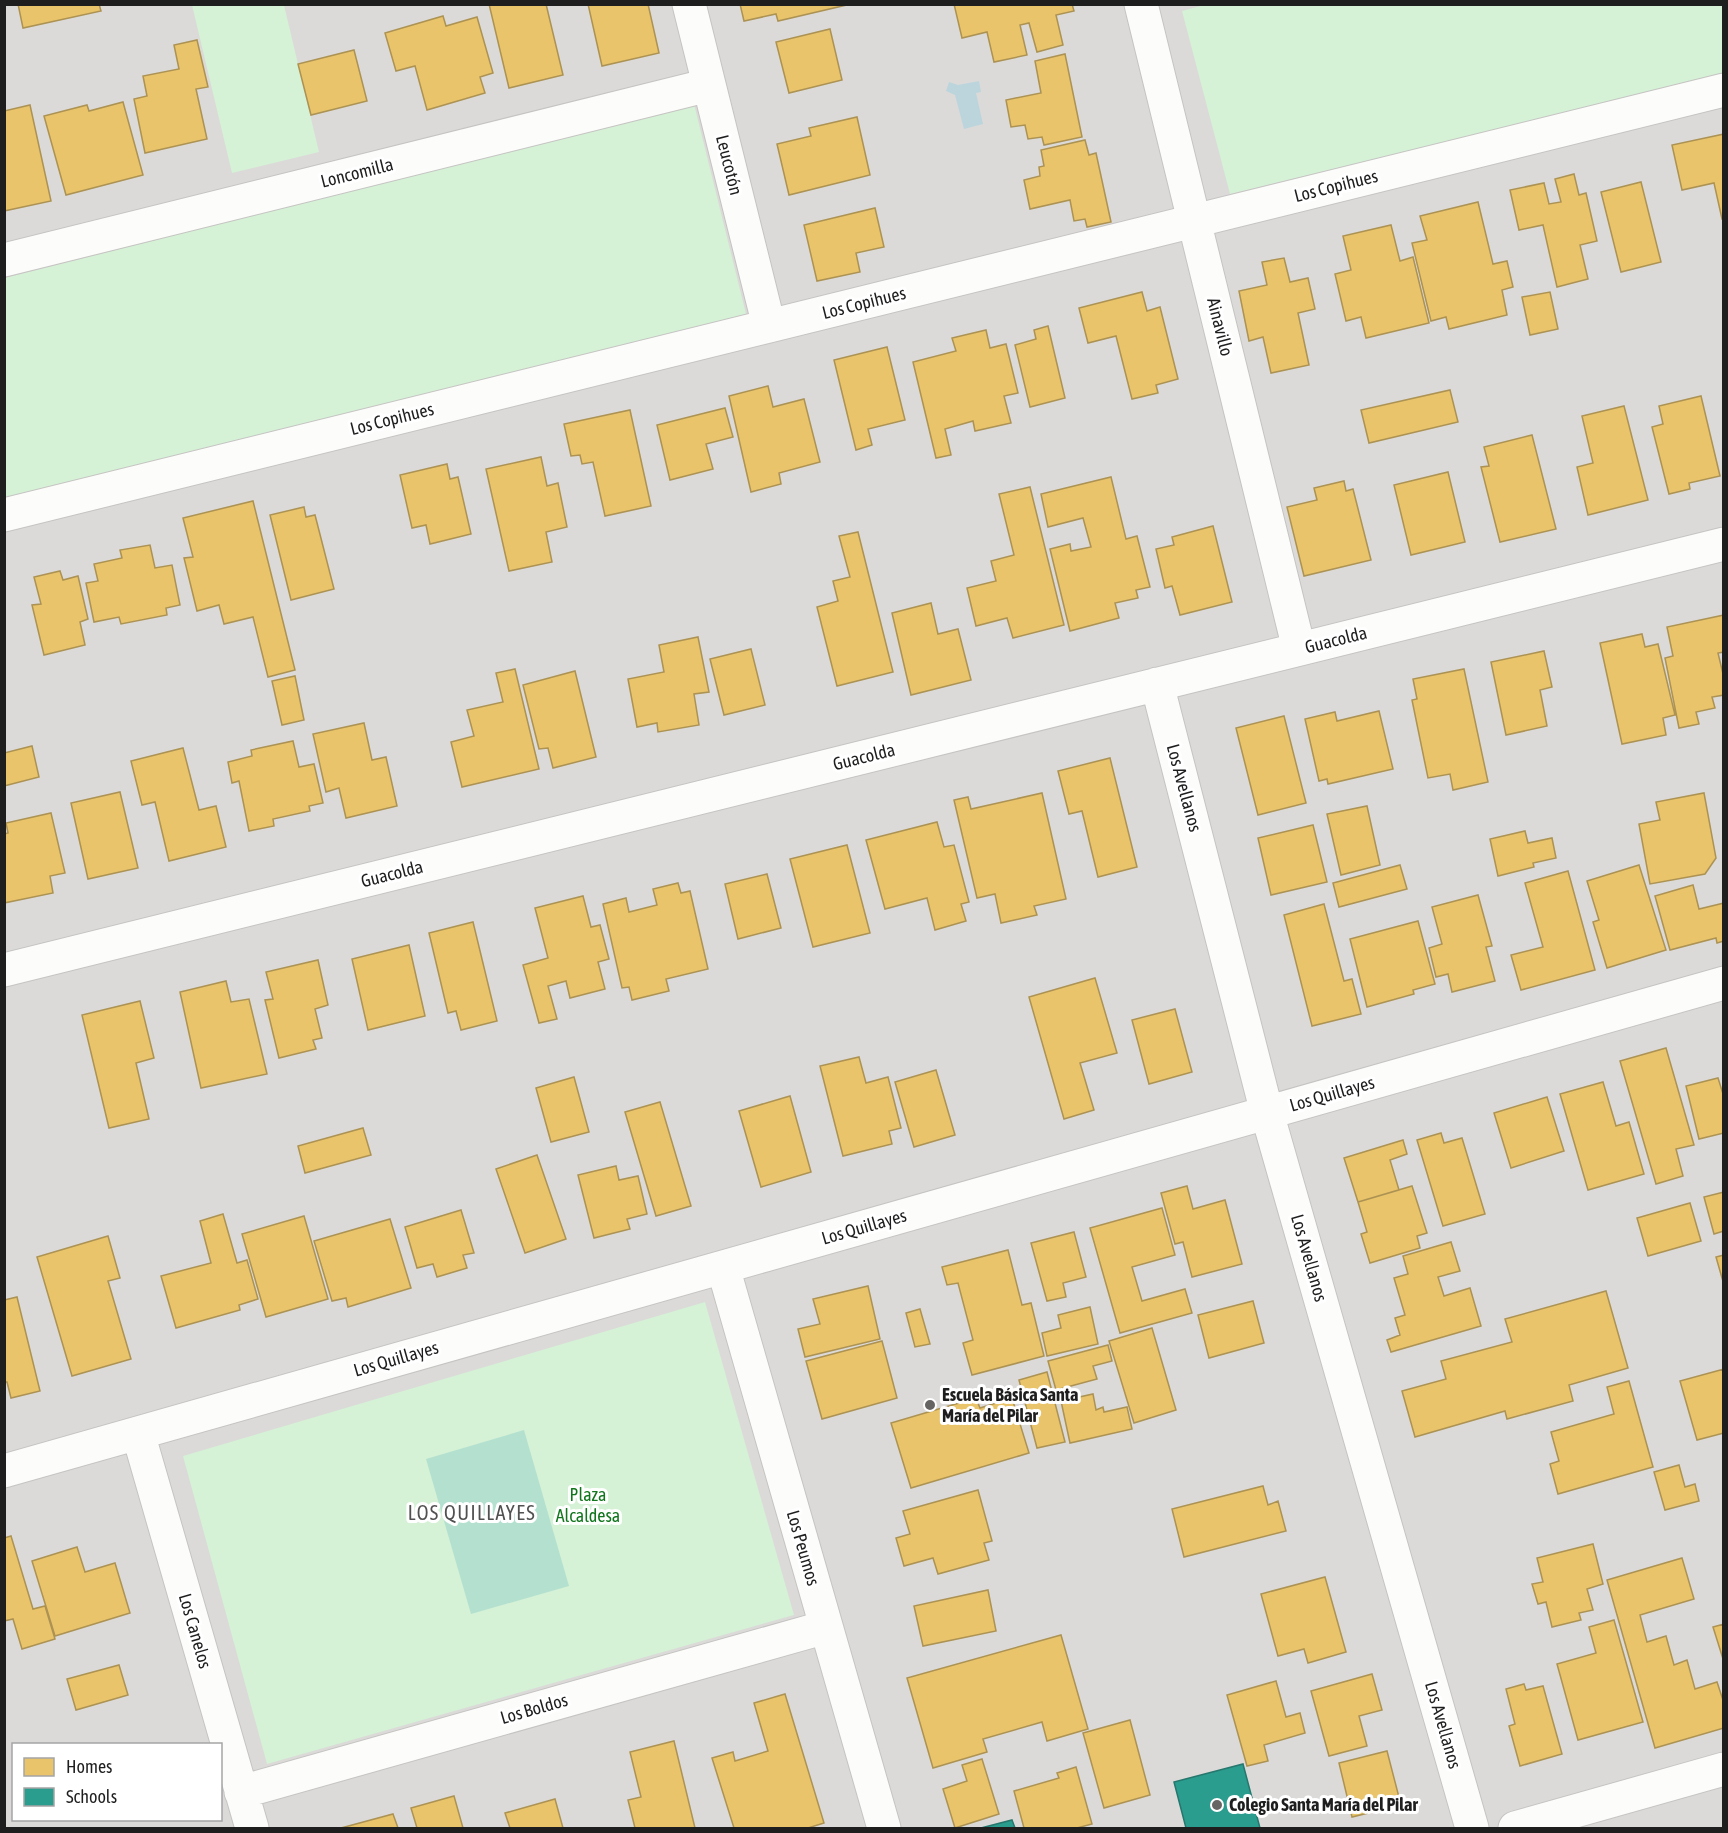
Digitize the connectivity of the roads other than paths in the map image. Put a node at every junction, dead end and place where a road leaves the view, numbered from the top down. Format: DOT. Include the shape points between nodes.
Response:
graph roads {
  1 [pos="690,4"];
  2 [pos="1142,4"];
  3 [pos="710,85"];
  4 [pos="1724,90"];
  5 [pos="1194,221"];
  6 [pos="4,260"];
  7 [pos="769,326"];
  8 [pos="4,515"];
  9 [pos="1724,544"];
  10 [pos="1299,649"];
  11 [pos="1157,684"];
  12 [pos="4,970"];
  13 [pos="1724,983"];
  14 [pos="1267,1113"];
  15 [pos="723,1267"];
  16 [pos="138,1433"];
  17 [pos="4,1470"];
  18 [pos="826,1627"];
  19 [pos="1724,1769"];
  20 [pos="241,1792"];
  21 [pos="1533,1826"];
  22 [pos="252,1828"];
  23 [pos="884,1828"];
  24 [pos="1472,1828"];
  1 -- 3 [label="street, Leucotón"];
  2 -- 5 [label="street, Ainavillo"];
  3 -- 6 [label="street, Loncomilla"];
  3 -- 7 [label="street, Leucotón"];
  4 -- 5 [label="street, Los Copihues"];
  5 -- 7 [label="street, Los Copihues"];
  5 -- 10 [label="street, Ainavillo"];
  7 -- 8 [label="street, Los Copihues"];
  9 -- 10 [label="street, Guacolda"];
  10 -- 11 [label="street, Guacolda"];
  11 -- 12 [label="street, Guacolda"];
  11 -- 14 [label="street, Los Avellanos"];
  13 -- 14 [label="street, Los Quillayes"];
  14 -- 15 [label="street, Los Quillayes"];
  14 -- 24 [label="street, Los Avellanos"];
  15 -- 16 [label="street, Los Quillayes"];
  15 -- 18 [label="street, Los Peumos"];
  16 -- 17 [label="street, Los Quillayes"];
  16 -- 20 [label="street, Los Canelos"];
  18 -- 20 [label="street, Los Boldos"];
  18 -- 23 [label="street, Los Peumos"];
  19 -- 21 [label="street"];
  20 -- 22 [label="street, Los Canelos"];
}
